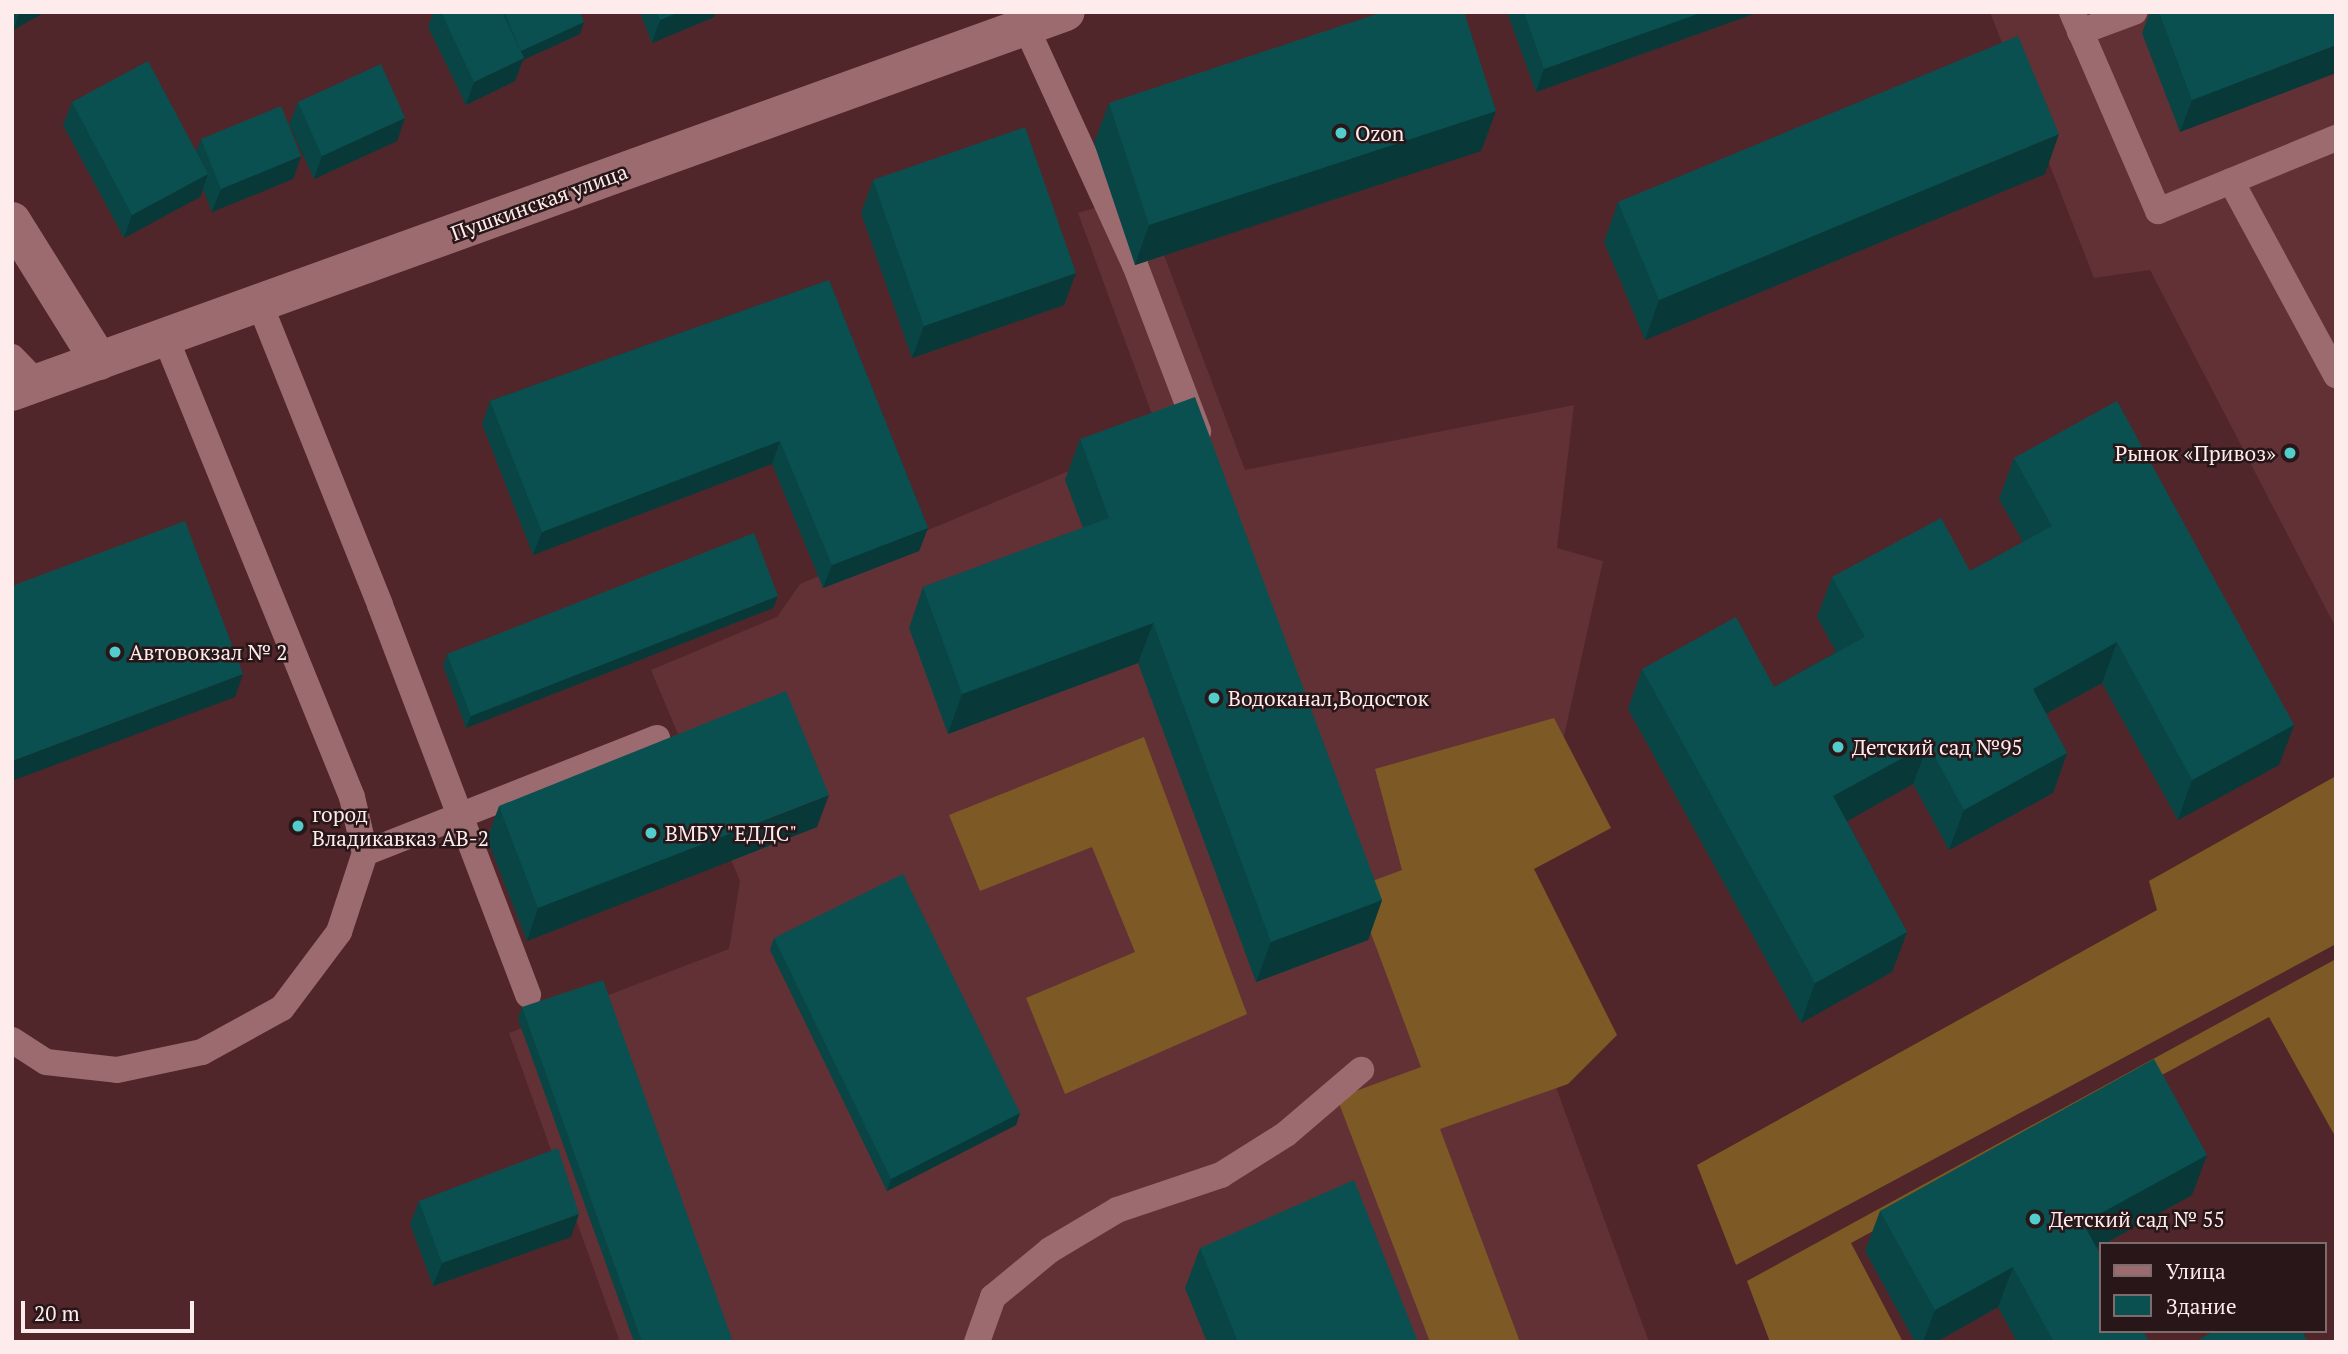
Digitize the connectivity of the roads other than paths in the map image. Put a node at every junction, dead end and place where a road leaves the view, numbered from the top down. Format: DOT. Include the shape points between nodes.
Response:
graph roads {
  1 [pos="1066,12"];
  2 [pos="2134,12"];
  3 [pos="2076,22"];
  4 [pos="1026,27"];
  5 [pos="2336,138"];
  6 [pos="2231,181"];
  7 [pos="12,221"];
  8 [pos="259,302"];
  9 [pos="165,337"];
  10 [pos="99,360"];
  11 [pos="2336,375"];
  12 [pos="20,377"];
  13 [pos="1208,458"];
  14 [pos="657,738"];
  15 [pos="461,818"];
  16 [pos="365,853"];
  17 [pos="528,995"];
  18 [pos="12,1040"];
  19 [pos="1361,1070"];
  20 [pos="977,1342"];
  1 -- 4 [label="street, Пушкинская улица"];
  2 -- 3 [label="lane"];
  3 -- 6 [label="lane" via="2158,211"];
  4 -- 8 [label="street, Пушкинская улица"];
  4 -- 13 [label="lane" via="1135,265"];
  5 -- 6 [label="lane"];
  6 -- 11 [label="lane"];
  7 -- 10 [label="street"];
  8 -- 9 [label="street, Пушкинская улица"];
  8 -- 15 [label="lane"];
  9 -- 10 [label="street, Пушкинская улица"];
  9 -- 16 [label="lane" via="352,797"];
  10 -- 12 [label="street, Пушкинская улица"];
  14 -- 15 [label="lane"];
  15 -- 16 [label="lane"];
  15 -- 17 [label="lane"];
  16 -- 18 [label="lane" via="339,932 282,1008 202,1052 117,1069 46,1062"];
  19 -- 20 [label="lane" via="1286,1135 1221,1175 1117,1209 1050,1250 993,1297"];
}
